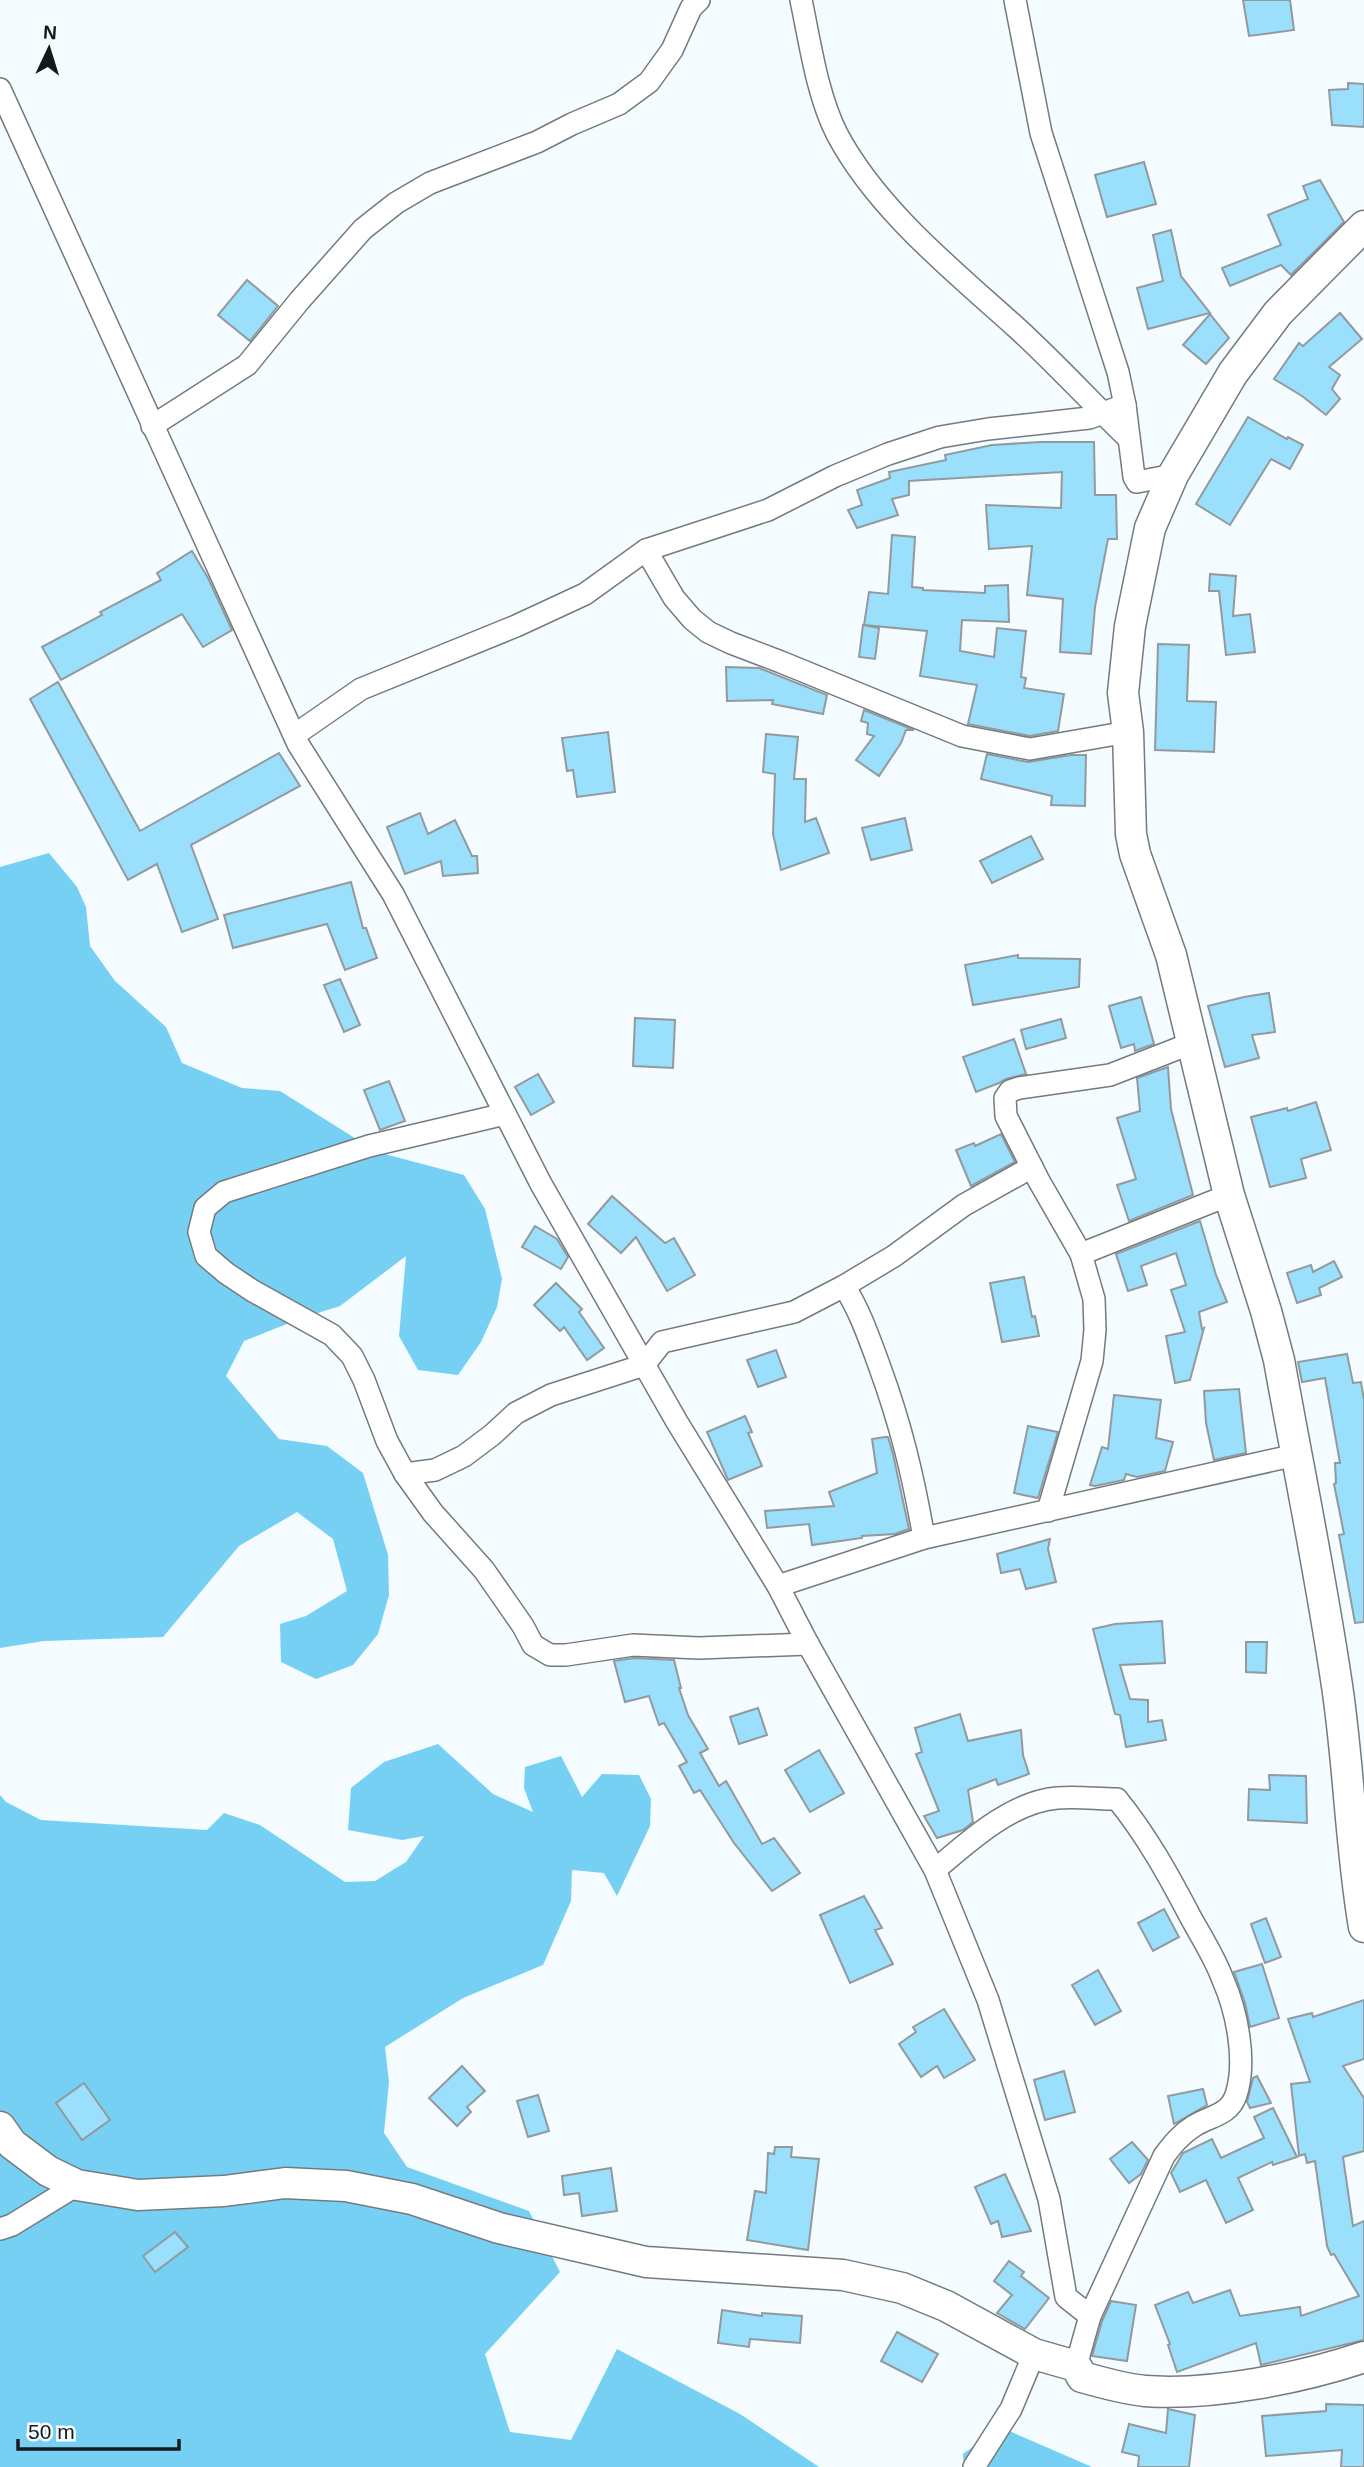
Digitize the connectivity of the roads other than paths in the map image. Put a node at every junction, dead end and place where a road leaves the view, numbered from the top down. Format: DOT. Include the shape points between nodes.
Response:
graph roads {
  1 [pos="699,0"];
  2 [pos="801,0"];
  3 [pos="1014,0"];
  4 [pos="0,89"];
  5 [pos="1364,226"];
  6 [pos="1125,405"];
  7 [pos="1104,414"];
  8 [pos="152,426"];
  9 [pos="1128,438"];
  10 [pos="1173,475"];
  11 [pos="646,550"];
  12 [pos="1128,732"];
  13 [pos="296,734"];
  14 [pos="1192,1043"];
  15 [pos="505,1114"];
  16 [pos="1032,1167"];
  17 [pos="1229,1195"];
  18 [pos="1081,1254"];
  19 [pos="844,1286"];
  20 [pos="644,1365"];
  21 [pos="1296,1455"];
  22 [pos="405,1474"];
  23 [pos="1048,1511"];
  24 [pos="924,1538"];
  25 [pos="778,1586"];
  26 [pos="808,1644"];
  27 [pos="936,1870"];
  28 [pos="1364,1927"];
  29 [pos="0,2127"];
  30 [pos="77,2185"];
  31 [pos="0,2230"];
  32 [pos="1090,2316"];
  33 [pos="1034,2354"];
  34 [pos="1364,2357"];
  35 [pos="1076,2366"];
  36 [pos="974,2467"];
  1 -- 8 [label="street" via="649,82 619,104 537,142 429,183 396,203 363,229 247,365"];
  2 -- 7 [label="street" via="827,109 854,160 902,222"];
  3 -- 6 [label="street" via="1041,133"];
  4 -- 8 [label="street"];
  5 -- 10 [label="street" via="1278,313 1233,373"];
  6 -- 7 [label="street"];
  6 -- 9 [label="street"];
  7 -- 9 [label="street"];
  7 -- 11 [label="street" via="940,437 856,467 768,510"];
  8 -- 13 [label="street"];
  9 -- 10 [label="street" via="1136,482"];
  10 -- 12 [label="street" via="1150,528 1130,626 1123,693"];
  11 -- 12 [label="street" via="674,598 708,632 962,736 1030,749"];
  11 -- 13 [label="street" via="585,594 361,689"];
  12 -- 14 [label="street" via="1130,834 1171,955"];
  13 -- 15 [label="street" via="393,894"];
  14 -- 16 [label="street" via="1110,1075 1010,1091 1005,1098 1006,1116"];
  14 -- 17 [label="street"];
  15 -- 20 [label="street"];
  15 -- 22 [label="street" via="369,1146 224,1192 205,1208 199,1233 206,1256 253,1291 332,1335 352,1356"];
  16 -- 18 [label="street"];
  16 -- 19 [label="street" via="964,1205"];
  17 -- 18 [label="street"];
  17 -- 21 [label="street" via="1279,1360"];
  18 -- 23 [label="street" via="1094,1299 1092,1361"];
  19 -- 20 [label="street" via="794,1312 662,1342"];
  19 -- 24 [label="street" via="858,1309 900,1423"];
  20 -- 22 [label="street" via="551,1395 516,1413 464,1456 435,1471"];
  20 -- 25 [label="street"];
  21 -- 23 [label="street"];
  21 -- 28 [label="street" via="1336,1679"];
  22 -- 26 [label="street" via="484,1570 533,1645 550,1655 633,1645"];
  23 -- 24 [label="street"];
  24 -- 25 [label="street"];
  25 -- 26 [label="street"];
  26 -- 27 [label="street"];
  27 -- 32 [label="street" via="988,2000 1045,2186 1066,2297"];
  27 -- 32 [label="street" via="987,1826 1034,1803 1074,1797 1117,1799 1164,1865 1223,1980 1237,2031 1240,2066 1236,2096 1217,2117 1178,2137 1164,2156"];
  29 -- 30 [label="street" via="12,2144 48,2171"];
  30 -- 31 [label="street"];
  30 -- 33 [label="street" via="138,2195 285,2183 346,2186 412,2199 499,2228 646,2262 844,2275 902,2288 946,2306"];
  32 -- 35 [label="street"];
  33 -- 35 [label="street"];
  33 -- 36 [label="street" via="1011,2409"];
  34 -- 35 [label="street" via="1262,2383 1181,2391 1110,2385 1082,2377"];
}
